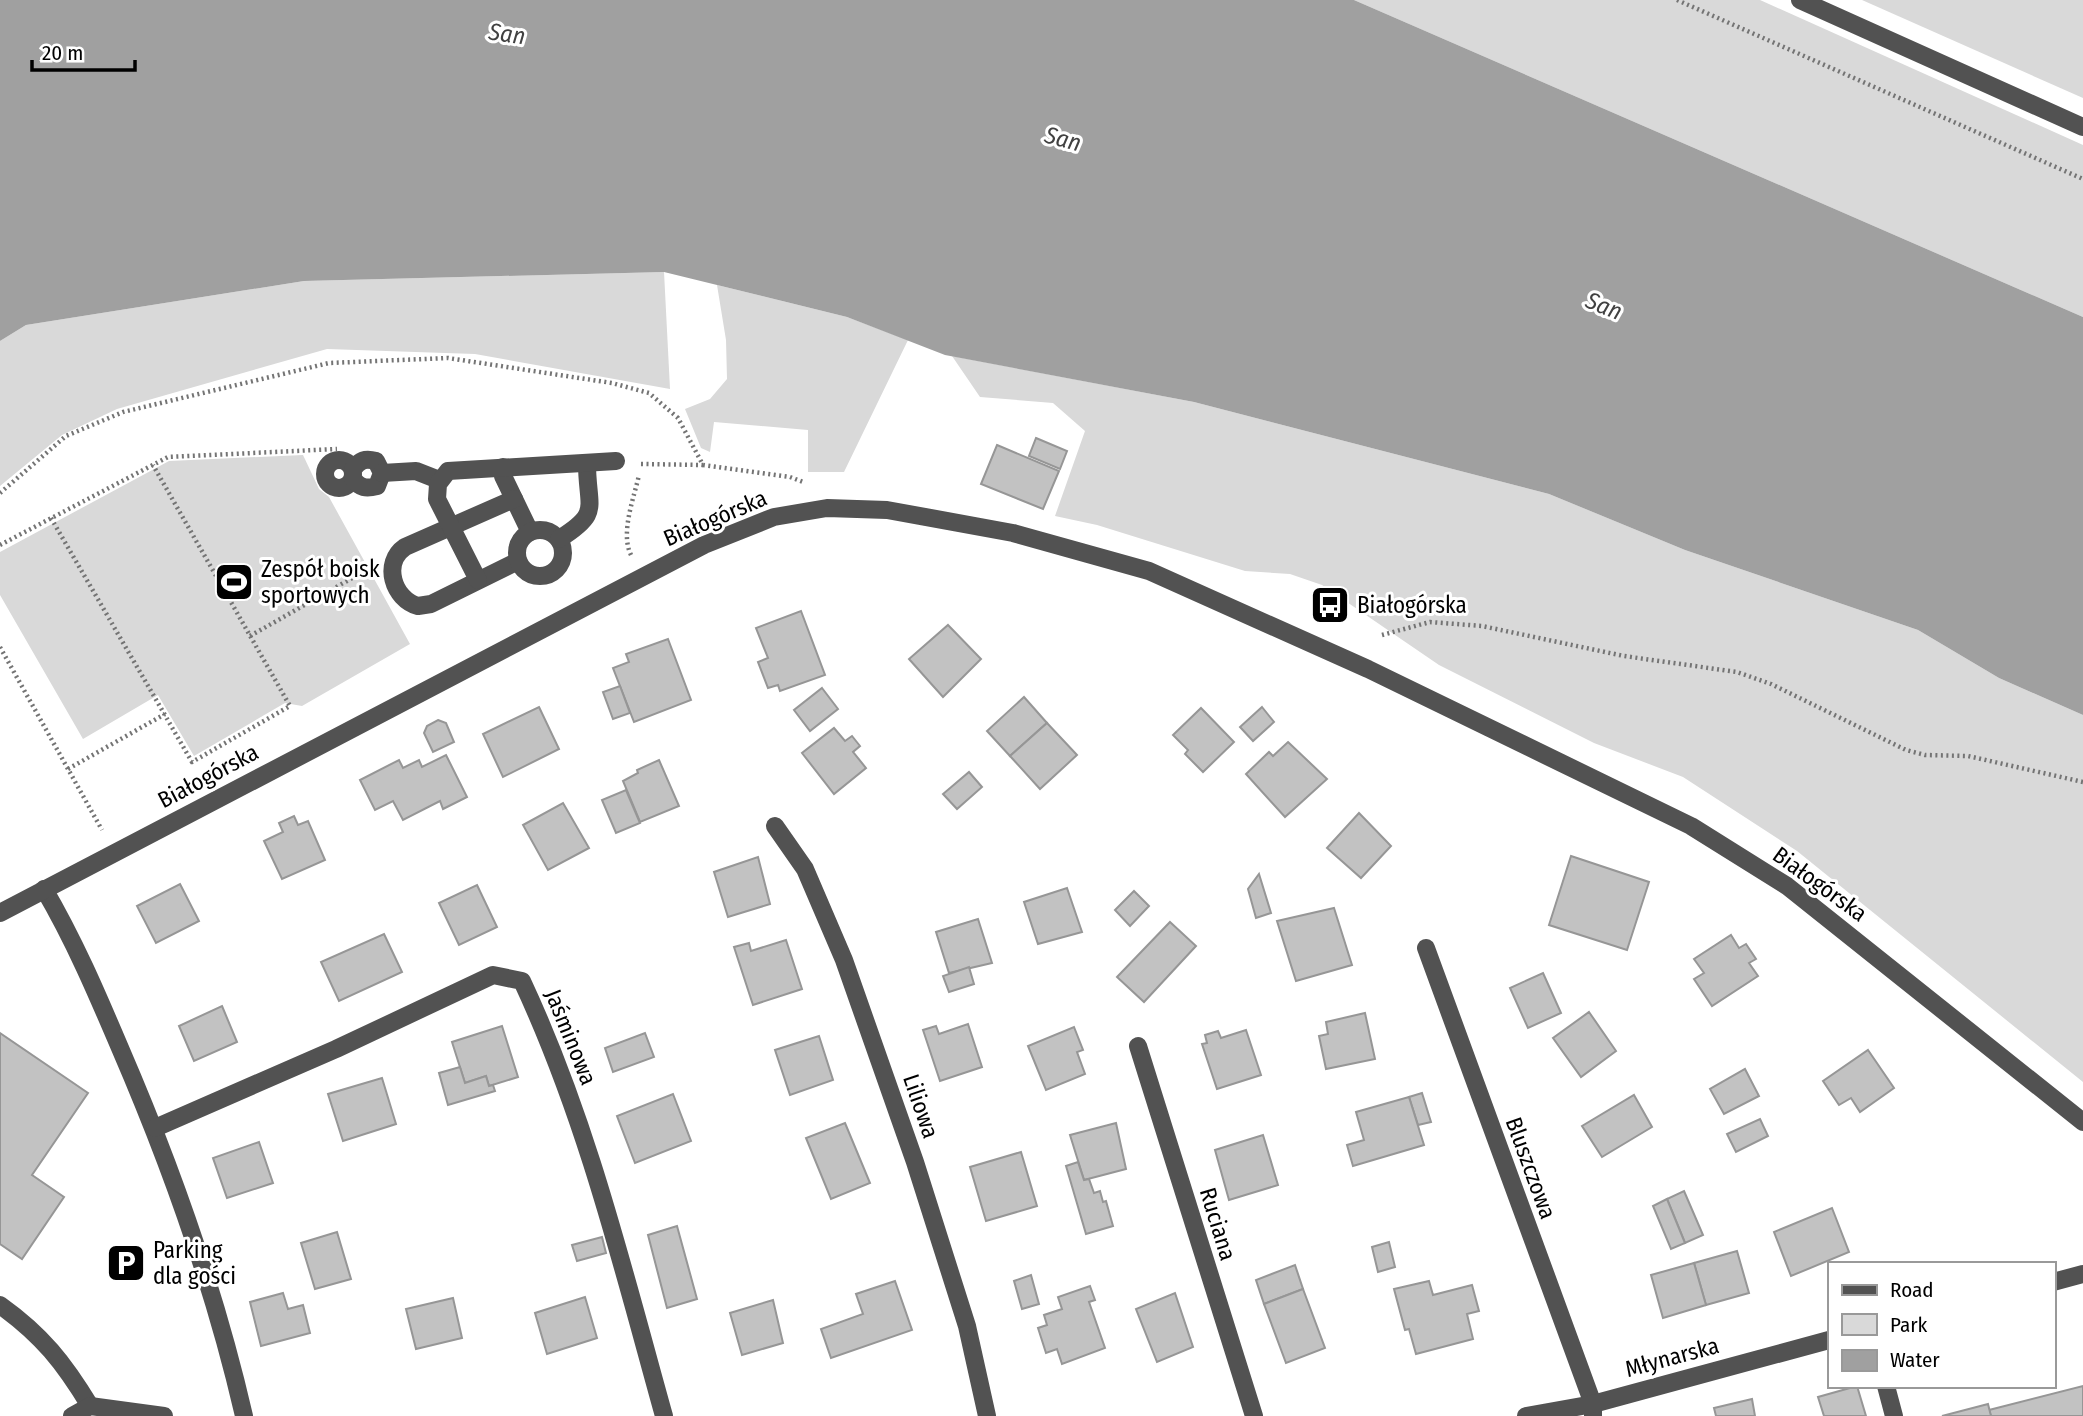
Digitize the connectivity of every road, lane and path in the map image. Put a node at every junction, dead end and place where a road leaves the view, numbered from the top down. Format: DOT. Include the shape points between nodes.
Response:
graph roads {
  1 [pos="1676,0"];
  2 [pos="1800,0"];
  3 [pos="2083,127"];
  4 [pos="2083,179"];
  5 [pos="616,461"];
  6 [pos="587,463"];
  7 [pos="153,465"];
  8 [pos="703,465"];
  9 [pos="503,467"];
  10 [pos="353,474"];
  11 [pos="439,480"];
  12 [pos="803,482"];
  13 [pos="0,493"];
  14 [pos="514,499"];
  15 [pos="51,519"];
  16 [pos="451,527"];
  17 [pos="530,532"];
  18 [pos="559,540"];
  19 [pos="518,561"];
  20 [pos="478,580"];
  21 [pos="1382,635"];
  22 [pos="0,647"];
  23 [pos="165,714"];
  24 [pos="68,769"];
  25 [pos="2083,782"];
  26 [pos="775,826"];
  27 [pos="103,832"];
  28 [pos="44,889"];
  29 [pos="0,913"];
  30 [pos="1426,948"];
  31 [pos="1138,1046"];
  32 [pos="2083,1122"];
  33 [pos="155,1128"];
  34 [pos="2083,1274"];
  35 [pos="2055,1281"];
  36 [pos="0,1305"];
  37 [pos="1828,1340"];
  38 [pos="1887,1388"];
  39 [pos="1593,1410"];
  40 [pos="89,1411"];
  41 [pos="72,1416"];
  42 [pos="164,1416"];
  43 [pos="244,1416"];
  44 [pos="664,1416"];
  45 [pos="987,1416"];
  46 [pos="1254,1416"];
  47 [pos="1526,1416"];
  48 [pos="1894,1416"];
  1 -- 4 [label="path"];
  2 -- 3 [label="street"];
  5 -- 6 [label="street"];
  5 -- 8 [label="path"];
  6 -- 9 [label="street"];
  6 -- 18 [label="street" via="589,512 581,527"];
  7 -- 23 [label="path" via="290,706 192,762"];
  8 -- 12 [label="path"];
  8 -- 13 [label="path" via="678,418 649,393 449,358 329,363 123,412 66,436"];
  9 -- 11 [label="street" via="455,469"];
  9 -- 14 [label="street"];
  10 -- 11 [label="street" via="359,486 368,489 377,486 382,473 416,471"];
  11 -- 16 [label="street" via="437,499"];
  14 -- 16 [label="street"];
  14 -- 17 [label="street"];
  15 -- 23 [label="path"];
  16 -- 20 [label="street"];
  16 -- 20 [label="street" via="400,551 393,560 392,577 402,596 418,606"];
  17 -- 18 [label="street" via="545,530"];
  17 -- 19 [label="street" via="517,548"];
  18 -- 19 [label="street" via="562,559 549,574 534,576"];
  19 -- 20 [label="street"];
  21 -- 25 [label="path" via="1430,622 1482,626 1624,656 1713,667 1771,684 1906,750 1968,756"];
  22 -- 24 [label="path"];
  23 -- 24 [label="path"];
  24 -- 27 [label="path"];
  26 -- 45 [label="street, Liliowa" via="805,869 844,960 955,1288"];
  28 -- 29 [label="street, Białogórska"];
  28 -- 32 [label="street, Białogórska" via="704,545 774,517 827,508 887,510 1013,533 1149,572 1368,669 1679,820 1787,886"];
  28 -- 33 [label="street" via="67,929"];
  30 -- 39 [label="street, Bluszczowa"];
  31 -- 46 [label="street, Ruciana"];
  33 -- 43 [label="street" via="233,1366"];
  33 -- 44 [label="street, Jaśminowa" via="493,975 522,981 595,1166"];
  34 -- 35 [label="street"];
  36 -- 40 [label="street" via="50,1347"];
  37 -- 39 [label="street, Młynarska"];
  38 -- 48 [label="street"];
  39 -- 47 [label="street, Młynarska"];
  40 -- 41 [label="street"];
  40 -- 42 [label="street"];
}
